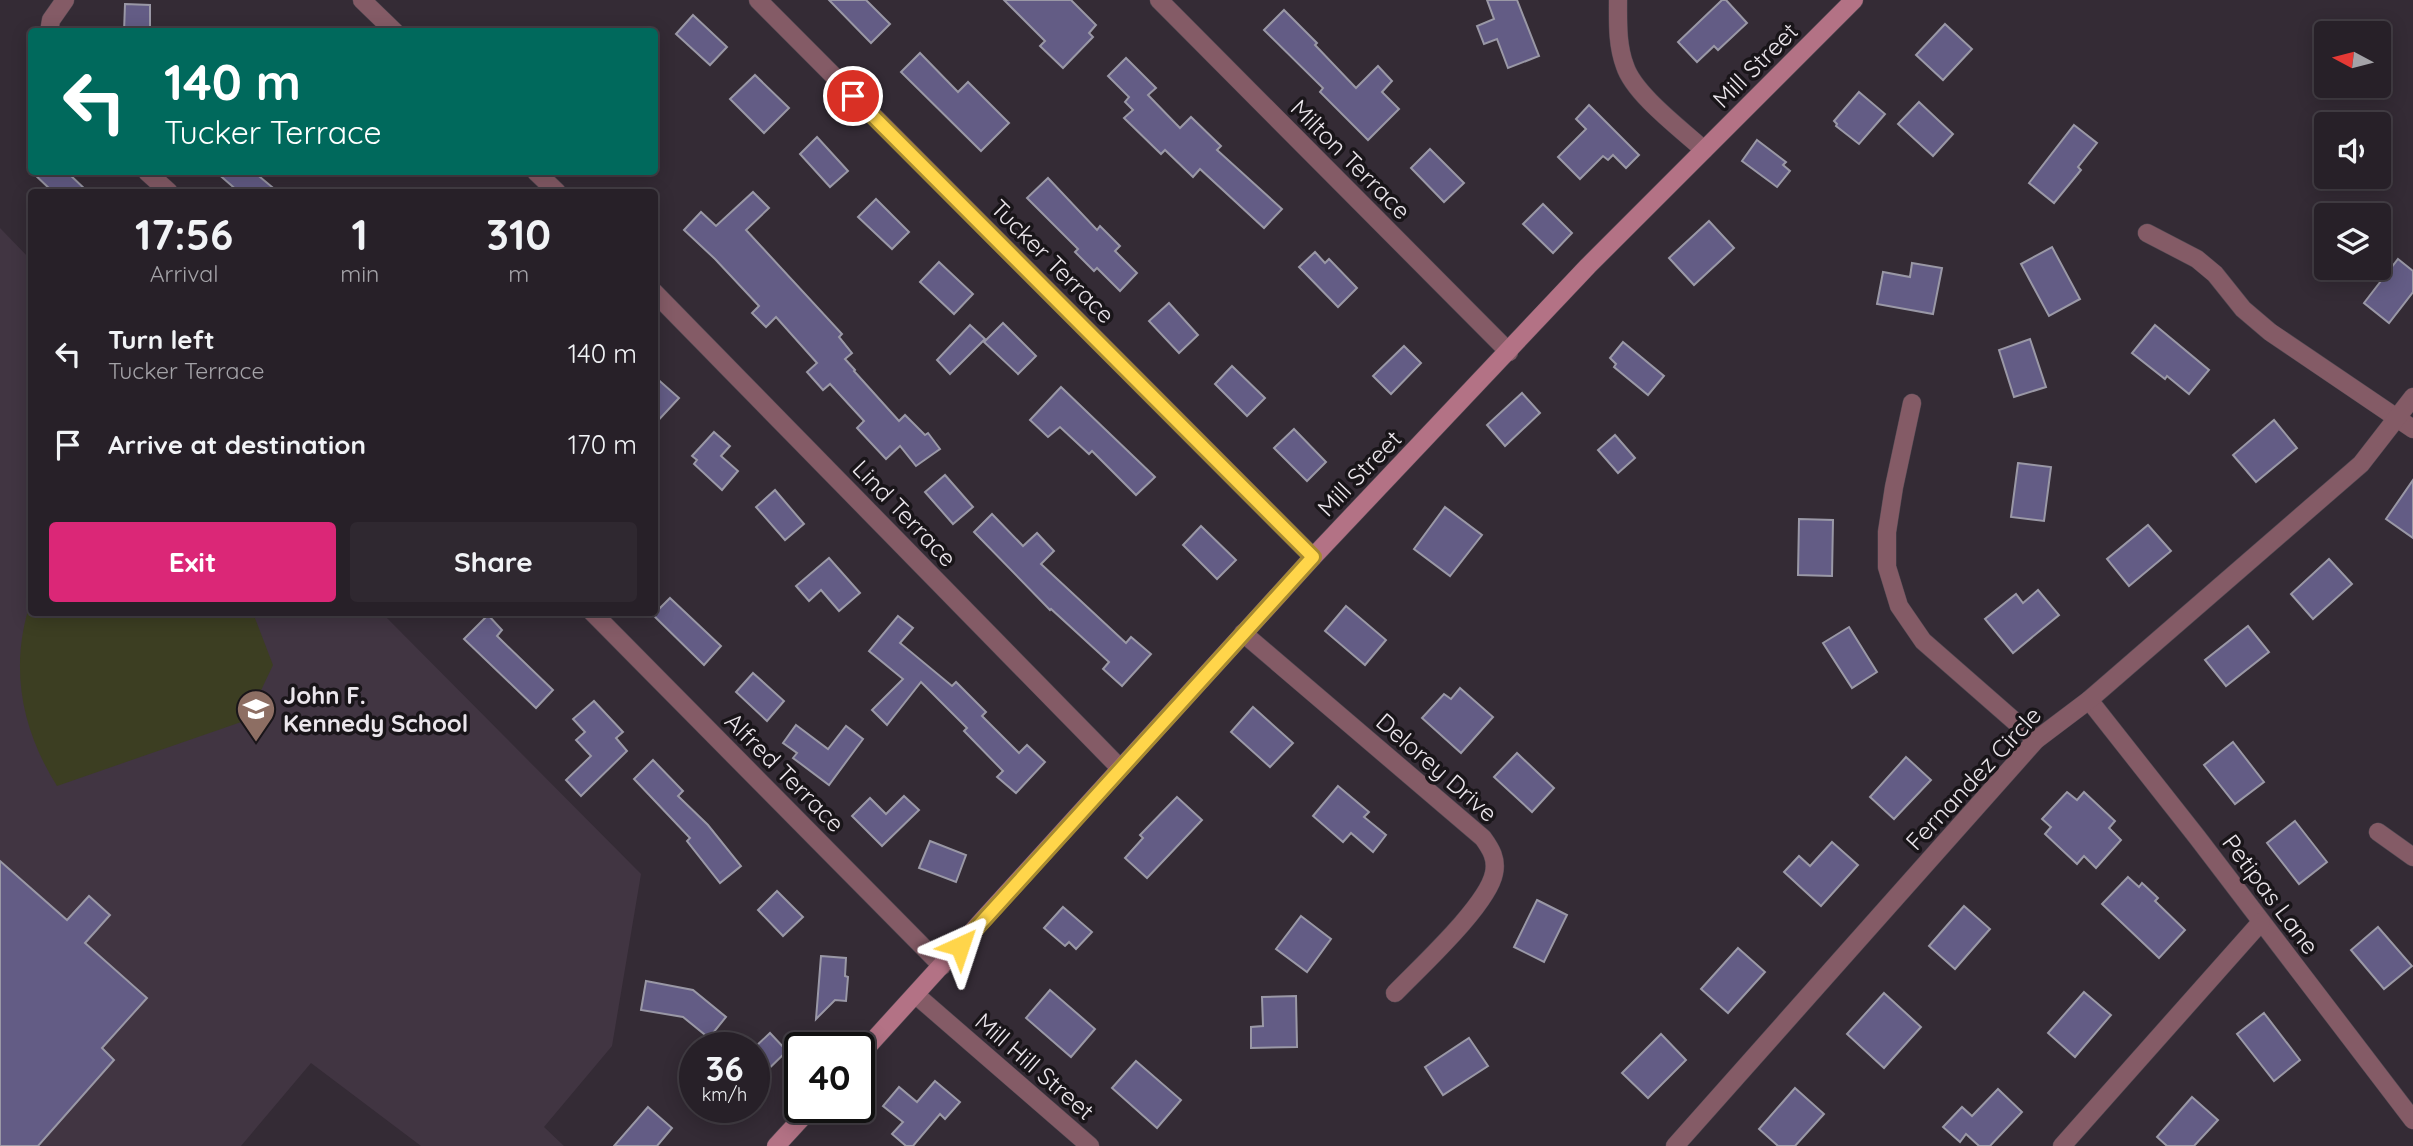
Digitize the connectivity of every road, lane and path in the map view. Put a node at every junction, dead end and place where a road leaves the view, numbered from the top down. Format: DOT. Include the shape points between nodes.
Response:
graph roads {
  1 [pos="65,0"];
  2 [pos="362,0"];
  3 [pos="758,0"];
  4 [pos="1159,0"];
  5 [pos="1618,0"];
  6 [pos="1854,0"];
  7 [pos="50,28"];
  8 [pos="391,28"];
  9 [pos="1704,150"];
  10 [pos="150,175"];
  11 [pos="539,175"];
  12 [pos="166,189"];
  13 [pos="554,189"];
  14 [pos="2147,233"];
  15 [pos="658,296"];
  16 [pos="1509,352"];
  17 [pos="2413,397"];
  18 [pos="1912,403"];
  19 [pos="2406,424"];
  20 [pos="1313,557"];
  21 [pos="596,616"];
  22 [pos="1243,633"];
  23 [pos="2089,700"];
  24 [pos="2036,740"];
  25 [pos="1121,768"];
  26 [pos="2378,832"];
  27 [pos="2413,857"];
  28 [pos="2261,922"];
  29 [pos="943,965"];
  30 [pos="1395,993"];
  31 [pos="916,995"];
  32 [pos="875,1039"];
  33 [pos="2413,1120"];
  34 [pos="797,1123"];
  35 [pos="776,1146"];
  36 [pos="1090,1146"];
  37 [pos="1675,1146"];
  38 [pos="2062,1146"];
  1 -- 7 [label="street"];
  2 -- 8 [label="street"];
  3 -- 20 [label="street, Tucker Terrace"];
  4 -- 16 [label="street, Milton Terrace"];
  5 -- 9 [label="street" via="1618,31 1634,85"];
  6 -- 9 [label="street, Mill Street"];
  9 -- 16 [label="street, Mill Street"];
  10 -- 12 [label="street"];
  11 -- 13 [label="street"];
  14 -- 19 [label="street" via="2197,259 2270,332"];
  15 -- 25 [label="street, Lind Terrace"];
  16 -- 20 [label="street, Mill Street"];
  17 -- 19 [label="street, Fernandez Circle"];
  18 -- 24 [label="street" via="1887,531 1887,567 1899,606 1923,641"];
  19 -- 23 [label="street, Fernandez Circle"];
  20 -- 22 [label="street, Mill Street"];
  21 -- 29 [label="street, Alfred Terrace"];
  22 -- 25 [label="street, Mill Street"];
  22 -- 30 [label="street, Delorey Drive" via="1491,848 1495,872 1483,898"];
  23 -- 24 [label="street, Fernandez Circle"];
  23 -- 28 [label="street, Petipas Lane"];
  24 -- 37 [label="street, Fernandez Circle"];
  25 -- 29 [label="street, Mill Street"];
  26 -- 27 [label="street"];
  28 -- 33 [label="street, Petipas Lane"];
  28 -- 38 [label="street"];
  29 -- 31 [label="street, Mill Street"];
  31 -- 32 [label="street, Mill Street"];
  31 -- 36 [label="street, Mill Hill Street"];
  34 -- 35 [label="street"];
}
